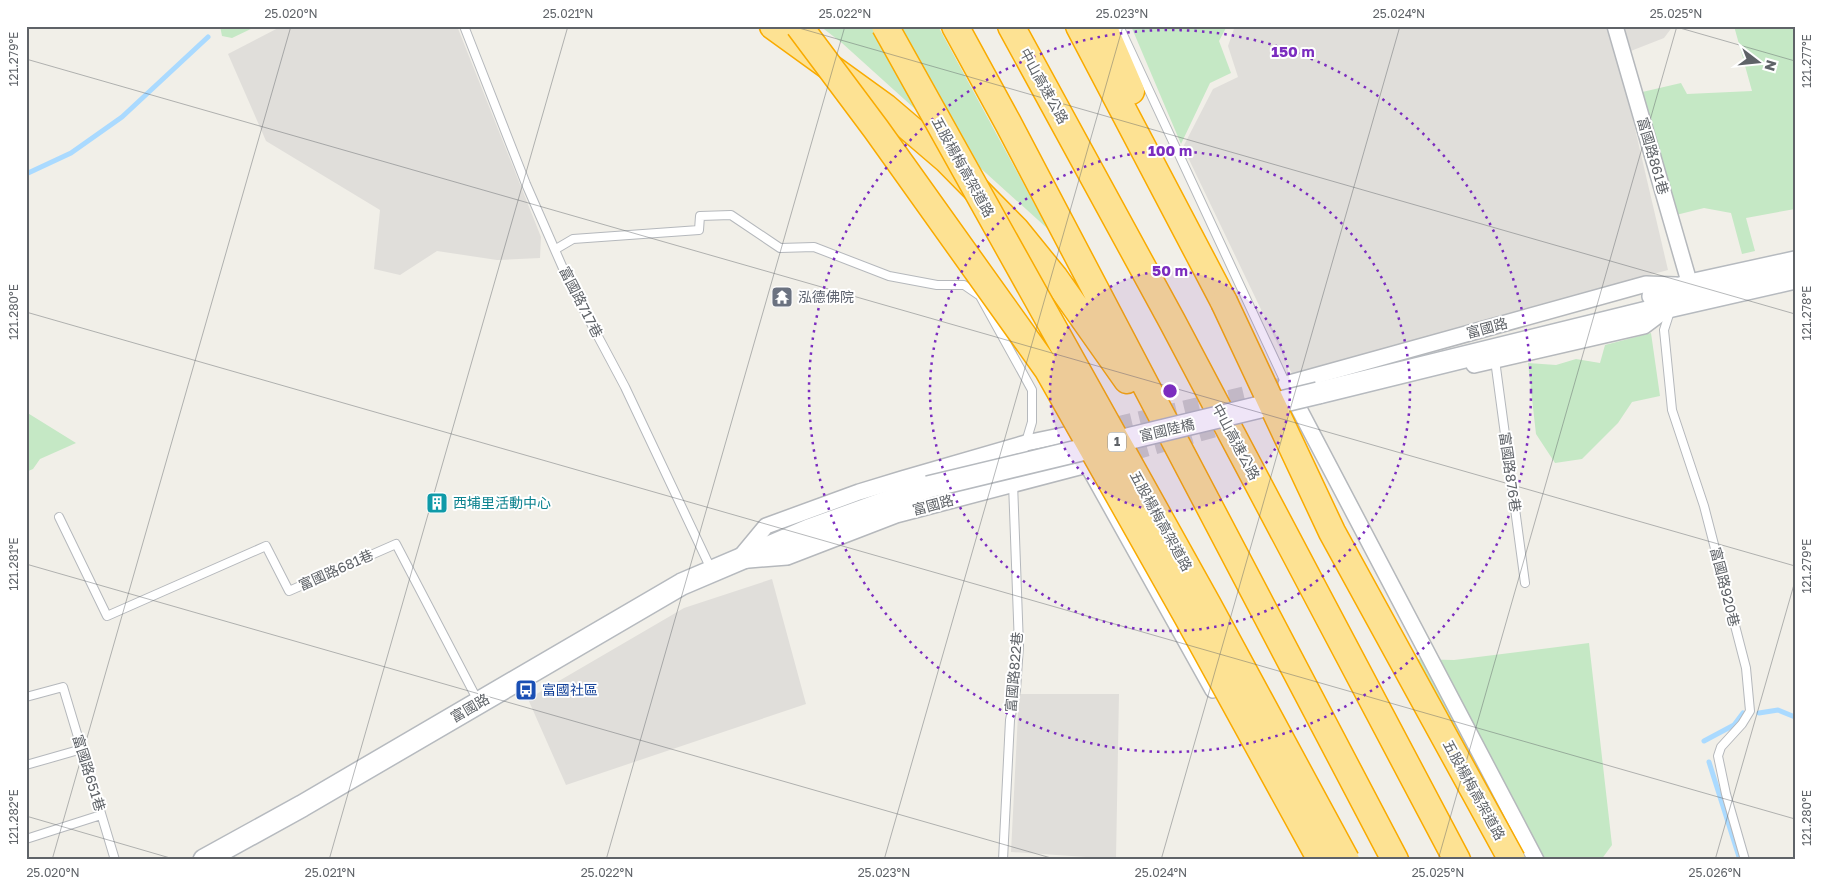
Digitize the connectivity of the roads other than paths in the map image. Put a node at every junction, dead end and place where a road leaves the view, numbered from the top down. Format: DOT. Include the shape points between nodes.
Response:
graph roads {
  1 [pos="464,26"];
  2 [pos="774,26"];
  3 [pos="799,26"];
  4 [pos="885,26"];
  5 [pos="955,26"];
  6 [pos="1012,26"];
  7 [pos="1025,26"];
  8 [pos="1079,26"];
  9 [pos="1103,26"];
  10 [pos="1118,26"];
  11 [pos="1615,26"];
  12 [pos="556,249"];
  13 [pos="1795,262"];
  14 [pos="1795,278"];
  15 [pos="1690,285"];
  16 [pos="1224,302"];
  17 [pos="1672,306"];
  18 [pos="1172,321"];
  19 [pos="1495,360"];
  20 [pos="1394,374"];
  21 [pos="1286,384"];
  22 [pos="1318,394"];
  23 [pos="1297,406"];
  24 [pos="1117,424"];
  25 [pos="1074,433"];
  26 [pos="1026,443"];
  27 [pos="1133,453"];
  28 [pos="1086,464"];
  29 [pos="1187,465"];
  30 [pos="1013,484"];
  31 [pos="928,487"];
  32 [pos="58,517"];
  33 [pos="737,561"];
  34 [pos="712,571"];
  35 [pos="1525,583"];
  36 [pos="26,697"];
  37 [pos="479,703"];
  38 [pos="82,749"];
  39 [pos="26,765"];
  40 [pos="101,815"];
  41 [pos="26,838"];
  42 [pos="115,860"];
  43 [pos="204,860"];
  44 [pos="1003,860"];
  45 [pos="1307,860"];
  46 [pos="1321,860"];
  47 [pos="1346,860"];
  48 [pos="1395,860"];
  49 [pos="1457,860"];
  50 [pos="1512,860"];
  51 [pos="1536,860"];
  52 [pos="1746,860"];
  1 -- 12 [label="lane, 富國路717巷" via="526,184"];
  2 -- 29 [label="highway" via="885,108 947,160 1016,230 1055,278"];
  3 -- 46 [label="highway, bridge" via="1048,370"];
  4 -- 47 [label="highway, 五股楊梅高架道路 / 1, bridge"];
  5 -- 29 [label="highway"];
  6 -- 18 [label="highway, 中山高速公路"];
  7 -- 18 [label="highway"];
  8 -- 16 [label="highway, 五股楊梅高架道路"];
  9 -- 16 [label="highway"];
  10 -- 21 [label="lane"];
  11 -- 15 [label="street, 富國路861巷"];
  12 -- 26 [label="lane, 富國路822巷" via="573,239 700,230 700,216 731,215 780,248 814,247 889,276 937,285 964,285 980,296 1032,390 1032,422"];
  12 -- 34 [label="lane, 富國路717巷" via="569,282 625,387"];
  13 -- 15 [label="street, 富國路"];
  14 -- 17 [label="street, 富國路"];
  15 -- 17 [label="street"];
  15 -- 20 [label="street, 富國路"];
  15 -- 21 [label="street, 富國路" via="1646,284"];
  16 -- 50 [label="highway, 五股楊梅高架道路, bridge" via="1332,532"];
  17 -- 19 [label="street, 富國路" via="1644,326"];
  17 -- 20 [label="street, 富國路"];
  17 -- 52 [label="lane, 富國路920巷" via="1664,330 1672,410 1704,506 1749,688 1750,711 1721,747 1718,756"];
  18 -- 49 [label="highway, 中山高速公路"];
  19 -- 23 [label="street, 富國路"];
  19 -- 35 [label="lane, 富國路876巷"];
  20 -- 22 [label="street, 富國路"];
  21 -- 23 [label="street"];
  22 -- 31 [label="street, 富國陸橋, bridge"];
  23 -- 51 [label="street"];
  24 -- 25 [label="street, 富國路"];
  25 -- 26 [label="street, 富國路"];
  25 -- 28 [label="street"];
  26 -- 30 [label="lane, 富國路822巷"];
  26 -- 33 [label="street, 富國路" via="859,492 766,526"];
  27 -- 28 [label="street, 富國路"];
  28 -- 30 [label="street, 富國路"];
  28 -- 45 [label="street"];
  29 -- 48 [label="highway"];
  30 -- 33 [label="street, 富國路" via="896,515 786,556"];
  30 -- 44 [label="lane, 富國路822巷" via="1019,646 1010,720"];
  31 -- 33 [label="street, 富國路" via="870,506"];
  32 -- 37 [label="lane, 富國路681巷" via="107,616 266,546 289,591 396,544"];
  33 -- 34 [label="street, 富國路"];
  34 -- 37 [label="street, 富國路" via="682,584"];
  36 -- 38 [label="lane, 富國路651巷" via="63,687"];
  37 -- 43 [label="street, 富國路"];
  38 -- 39 [label="lane"];
  38 -- 40 [label="lane, 富國路651巷"];
  40 -- 41 [label="lane"];
  40 -- 42 [label="lane, 富國路651巷"];
}
